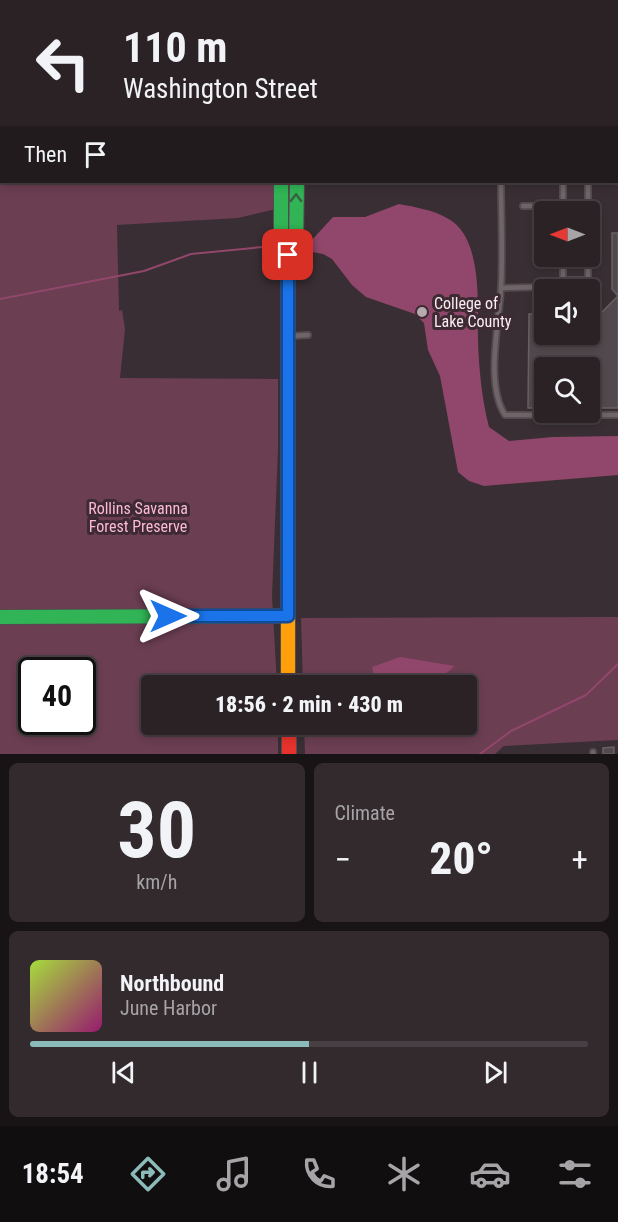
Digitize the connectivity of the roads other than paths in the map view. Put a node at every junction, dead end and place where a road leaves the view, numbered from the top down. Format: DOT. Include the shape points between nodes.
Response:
graph roads {
  1 [pos="281,183"];
  2 [pos="297,183"];
  3 [pos="501,183"];
  4 [pos="562,183"];
  5 [pos="588,183"];
  6 [pos="563,201"];
  7 [pos="588,201"];
  8 [pos="523,206"];
  9 [pos="534,206"];
  10 [pos="288,255"];
  11 [pos="563,267"];
  12 [pos="588,267"];
  13 [pos="534,287"];
  14 [pos="501,288"];
  15 [pos="308,335"];
  16 [pos="288,336"];
  17 [pos="618,415"];
  18 [pos="288,616"];
  19 [pos="0,617"];
  20 [pos="288,675"];
  21 [pos="289,735"];
  22 [pos="289,754"];
  1 -- 10 [label="main road" via="281,239"];
  10 -- 2 [label="main road, one-way" via="296,242"];
  3 -- 14 [label="lane"];
  4 -- 6 [label="lane"];
  5 -- 7 [label="lane"];
  8 -- 9 [label="lane"];
  10 -- 16 [label="main road"];
  11 -- 12 [label="lane" via="563,280 588,280"];
  13 -- 14 [label="lane"];
  14 -- 17 [label="lane" via="495,346 496,402 505,415"];
  15 -- 16 [label="lane"];
  16 -- 18 [label="main road"];
  18 -- 19 [label="main road"];
  18 -- 20 [label="main road"];
  21 -- 22 [label="main road"];
}
